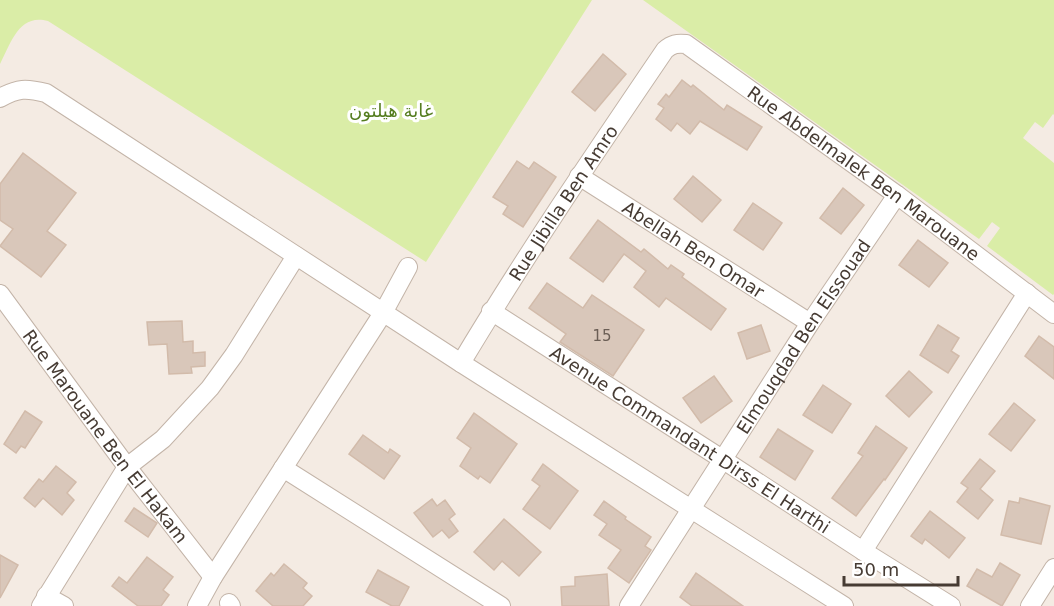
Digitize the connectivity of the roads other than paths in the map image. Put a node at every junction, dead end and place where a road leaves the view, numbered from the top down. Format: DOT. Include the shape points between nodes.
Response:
graph roads {
  1 [pos="672,45"];
  2 [pos="0,98"];
  3 [pos="579,176"];
  4 [pos="897,195"];
  5 [pos="296,256"];
  6 [pos="408,267"];
  7 [pos="1027,293"];
  8 [pos="0,294"];
  9 [pos="491,311"];
  10 [pos="383,313"];
  11 [pos="1054,314"];
  12 [pos="810,323"];
  13 [pos="461,363"];
  14 [pos="722,459"];
  15 [pos="127,467"];
  16 [pos="283,468"];
  17 [pos="690,508"];
  18 [pos="863,551"];
  19 [pos="1054,568"];
  20 [pos="213,577"];
  21 [pos="44,601"];
  22 [pos="838,604"];
  23 [pos="64,606"];
  24 [pos="197,606"];
  25 [pos="501,606"];
  26 [pos="629,606"];
  27 [pos="951,606"];
  28 [pos="1030,606"];
  1 -- 3 [label="street, Rue Jibilla Ben Amro"];
  1 -- 4 [label="street, Rue Abdelmalek Ben Marouane" via="686,44"];
  2 -- 5 [label="street" via="28,88 46,93"];
  3 -- 9 [label="street, Rue Jibilla Ben Amro"];
  3 -- 12 [label="street, Abellah Ben Omar"];
  4 -- 7 [label="street, Rue Abdelmalek Ben Marouane"];
  4 -- 12 [label="street, Elmouqdad Ben Elssouad"];
  5 -- 10 [label="street"];
  5 -- 15 [label="street" via="210,387 163,439"];
  6 -- 10 [label="street"];
  7 -- 11 [label="street, Rue Abdelmalek Ben Marouane"];
  7 -- 18 [label="street"];
  8 -- 15 [label="street, Rue Marouane Ben El Hakam"];
  9 -- 13 [label="street, Rue Jibilla Ben Amro"];
  9 -- 14 [label="street, Avenue Commandant Dirss El Harthi"];
  10 -- 13 [label="street"];
  10 -- 16 [label="street"];
  12 -- 14 [label="street, Elmouqdad Ben Elssouad"];
  13 -- 17 [label="street"];
  14 -- 17 [label="street, Elmouqdad Ben Elssouad"];
  14 -- 18 [label="street, Avenue Commandant Dirss El Harthi"];
  15 -- 20 [label="street, Rue Marouane Ben El Hakam"];
  15 -- 21 [label="street"];
  16 -- 20 [label="street"];
  16 -- 25 [label="street"];
  17 -- 22 [label="street"];
  17 -- 26 [label="street, Elmouqdad Ben Elssouad"];
  18 -- 27 [label="street, Avenue Commandant Dirss El Harthi"];
  19 -- 28 [label="street"];
  20 -- 24 [label="street"];
  21 -- 23 [label="street"];
}
